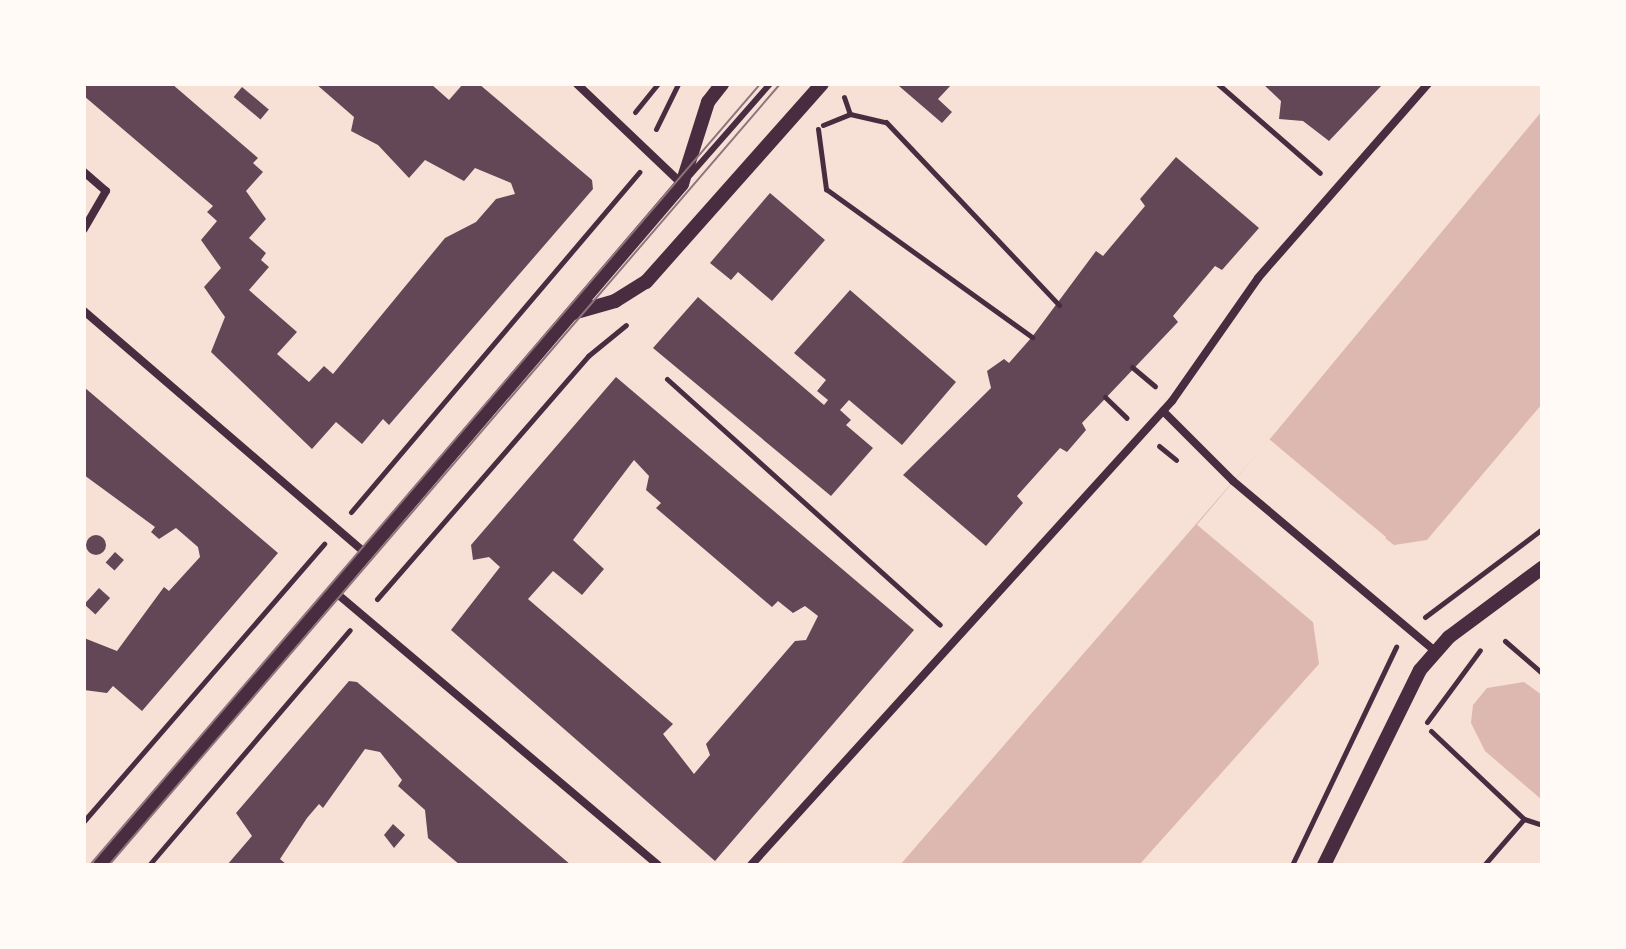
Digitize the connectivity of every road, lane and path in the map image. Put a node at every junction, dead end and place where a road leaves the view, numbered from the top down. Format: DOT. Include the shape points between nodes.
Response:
graph roads {
  1 [pos="577,84"];
  2 [pos="658,84"];
  3 [pos="678,84"];
  4 [pos="722,84"];
  5 [pos="770,84"];
  6 [pos="822,84"];
  7 [pos="1218,84"];
  8 [pos="1428,84"];
  9 [pos="844,97"];
  10 [pos="850,114"];
  11 [pos="624,125"];
  12 [pos="649,149"];
  13 [pos="84,172"];
  14 [pos="682,184"];
  15 [pos="1339,189"];
  16 [pos="84,229"];
  17 [pos="1059,305"];
  18 [pos="84,311"];
  19 [pos="572,313"];
  20 [pos="620,331"];
  21 [pos="1032,337"];
  22 [pos="1132,367"];
  23 [pos="667,379"];
  24 [pos="1172,401"];
  25 [pos="1163,411"];
  26 [pos="337,529"];
  27 [pos="367,555"];
  28 [pos="305,567"];
  29 [pos="1542,568"];
  30 [pos="335,592"];
  31 [pos="361,616"];
  32 [pos="956,638"];
  33 [pos="1505,641"];
  34 [pos="1435,651"];
  35 [pos="1542,673"];
  36 [pos="1457,674"];
  37 [pos="1463,680"];
  38 [pos="1431,731"];
  39 [pos="1524,819"];
  40 [pos="84,821"];
  41 [pos="1542,825"];
  42 [pos="100,865"];
  43 [pos="149,865"];
  44 [pos="658,865"];
  45 [pos="751,865"];
  46 [pos="1324,865"];
  47 [pos="1484,865"];
  1 -- 11 [label="street"];
  2 -- 11 [label="path"];
  3 -- 12 [label="path"];
  4 -- 14 [label="street" via="708,102"];
  5 -- 14 [label="lane"];
  6 -- 19 [label="street" via="646,282"];
  7 -- 15 [label="path"];
  8 -- 15 [label="street"];
  9 -- 10 [label="path"];
  10 -- 17 [label="path" via="886,122"];
  10 -- 21 [label="path" via="818,128 826,189"];
  11 -- 12 [label="street"];
  12 -- 14 [label="street"];
  12 -- 26 [label="path" via="637,177"];
  13 -- 16 [label="street" via="106,191"];
  14 -- 19 [label="street"];
  15 -- 24 [label="street" via="1258,278"];
  18 -- 26 [label="street"];
  19 -- 27 [label="street"];
  20 -- 31 [label="path" via="588,356"];
  22 -- 24 [label="path"];
  23 -- 32 [label="path"];
  24 -- 25 [label="street"];
  25 -- 32 [label="street"];
  25 -- 34 [label="street" via="1233,481"];
  26 -- 27 [label="street"];
  27 -- 30 [label="street"];
  28 -- 40 [label="path"];
  29 -- 34 [label="street"];
  30 -- 31 [label="street"];
  30 -- 42 [label="street"];
  31 -- 43 [label="path"];
  31 -- 44 [label="street"];
  32 -- 45 [label="street"];
  33 -- 35 [label="path"];
  34 -- 46 [label="street" via="1391,718"];
  36 -- 37 [label="path"];
  38 -- 39 [label="path"];
  39 -- 41 [label="path"];
  39 -- 47 [label="path"];
}
